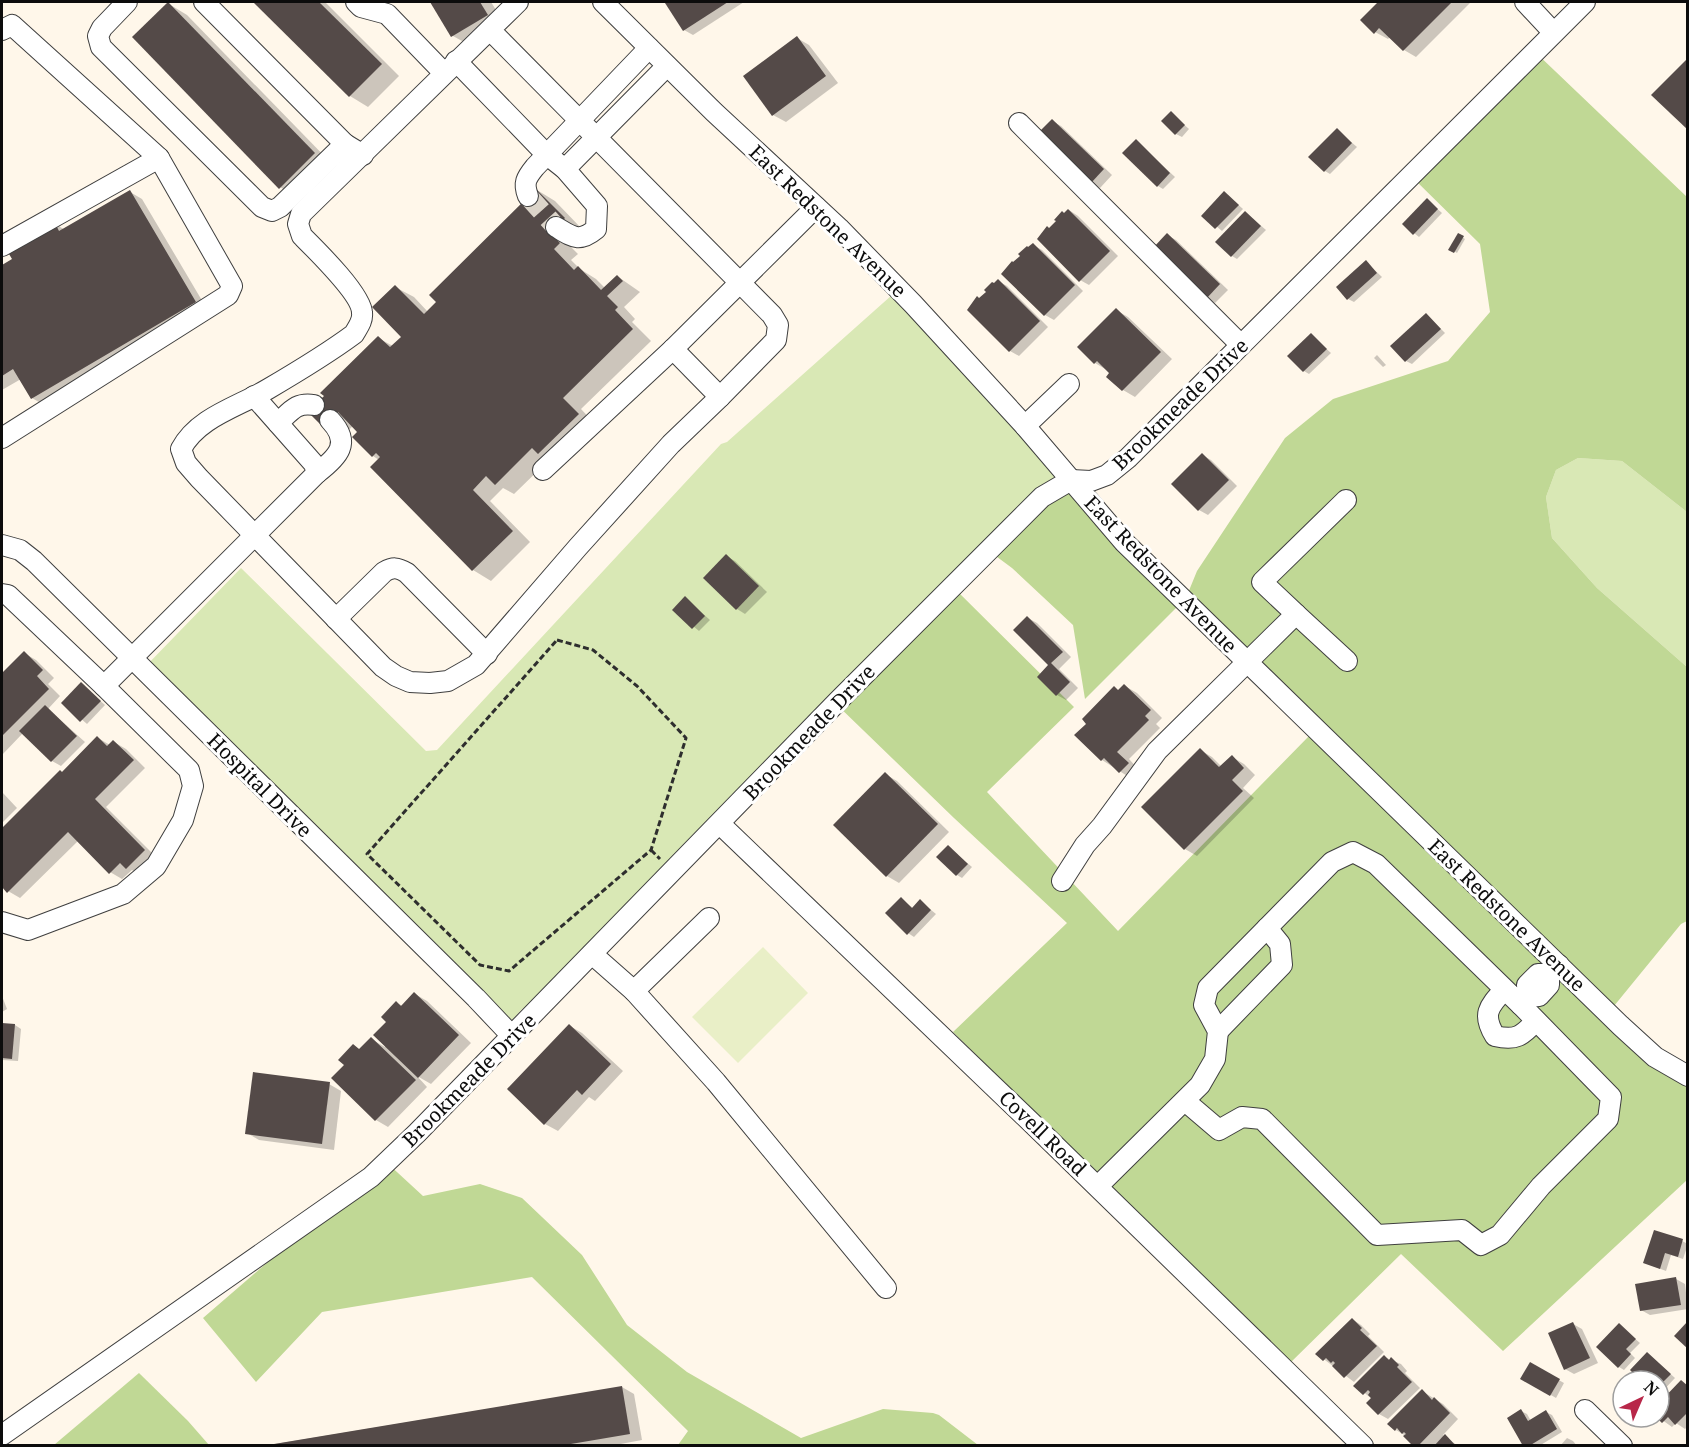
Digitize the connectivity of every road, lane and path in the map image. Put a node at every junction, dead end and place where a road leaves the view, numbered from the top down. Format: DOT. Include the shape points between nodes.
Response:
graph roads {
  1 [pos="127,2"];
  2 [pos="204,2"];
  3 [pos="356,2"];
  4 [pos="518,2"];
  5 [pos="603,2"];
  6 [pos="1526,2"];
  7 [pos="1585,2"];
  8 [pos="387,8"];
  9 [pos="2,30"];
  10 [pos="490,30"];
  11 [pos="1553,32"];
  12 [pos="649,48"];
  13 [pos="667,66"];
  14 [pos="450,67"];
  15 [pos="580,121"];
  16 [pos="1019,123"];
  17 [pos="596,136"];
  18 [pos="345,144"];
  19 [pos="363,154"];
  20 [pos="546,154"];
  21 [pos="159,158"];
  22 [pos="565,169"];
  23 [pos="528,196"];
  24 [pos="816,207"];
  25 [pos="556,227"];
  26 [pos="2,246"];
  27 [pos="741,282"];
  28 [pos="1241,345"];
  29 [pos="673,349"];
  30 [pos="1069,384"];
  31 [pos="254,396"];
  32 [pos="720,398"];
  33 [pos="314,405"];
  34 [pos="330,420"];
  35 [pos="278,423"];
  36 [pos="1025,426"];
  37 [pos="2,438"];
  38 [pos="543,470"];
  39 [pos="317,473"];
  40 [pos="1071,480"];
  41 [pos="1346,500"];
  42 [pos="255,534"];
  43 [pos="2,545"];
  44 [pos="2,594"];
  45 [pos="1296,614"];
  46 [pos="336,619"];
  47 [pos="488,654"];
  48 [pos="132,657"];
  49 [pos="1347,661"];
  50 [pos="1247,663"];
  51 [pos="104,686"];
  52 [pos="637,686"];
  53 [pos="720,824"];
  54 [pos="1062,881"];
  55 [pos="709,918"];
  56 [pos="2,922"];
  57 [pos="1267,928"];
  58 [pos="592,954"];
  59 [pos="1554,969"];
  60 [pos="1504,990"];
  61 [pos="634,991"];
  62 [pos="1524,1001"];
  63 [pos="1536,1021"];
  64 [pos="1218,1031"];
  65 [pos="512,1036"];
  66 [pos="1688,1076"];
  67 [pos="1185,1101"];
  68 [pos="1098,1186"];
  69 [pos="886,1288"];
  70 [pos="1585,1410"];
  71 [pos="2,1435"];
  72 [pos="1363,1446"];
  73 [pos="1622,1446"];
  1 -- 18 [label="street" via="102,28 98,36 101,47 262,207 272,211 280,207"];
  2 -- 18 [label="street"];
  3 -- 8 [label="street" via="361,7"];
  4 -- 10 [label="street"];
  5 -- 12 [label="street, East Redstone Avenue"];
  6 -- 11 [label="street"];
  7 -- 11 [label="street, Brookmeade Drive"];
  8 -- 14 [label="street"];
  9 -- 21 [label="street" via="12,24"];
  10 -- 14 [label="street"];
  10 -- 15 [label="street"];
  11 -- 28 [label="street, Brookmeade Drive"];
  12 -- 13 [label="street, East Redstone Avenue"];
  12 -- 15 [label="street"];
  13 -- 17 [label="street"];
  13 -- 24 [label="street, East Redstone Avenue"];
  14 -- 19 [label="street"];
  14 -- 20 [label="street"];
  15 -- 17 [label="street"];
  15 -- 20 [label="street"];
  16 -- 28 [label="street"];
  17 -- 22 [label="street"];
  17 -- 27 [label="street"];
  18 -- 19 [label="street"];
  19 -- 31 [label="street" via="301,214 298,224 302,236 356,295 363,311 361,323 336,348"];
  20 -- 22 [label="street"];
  20 -- 23 [label="street" via="526,177"];
  21 -- 26 [label="street"];
  21 -- 37 [label="street" via="232,286 228,295"];
  22 -- 25 [label="street" via="597,206 596,229 586,237 573,238"];
  24 -- 27 [label="street"];
  24 -- 36 [label="street, East Redstone Avenue" via="913,304"];
  27 -- 29 [label="street"];
  27 -- 32 [label="street" via="772,315 778,325 776,340"];
  28 -- 40 [label="street, Brookmeade Drive" via="1107,475 1091,481"];
  29 -- 32 [label="street"];
  29 -- 38 [label="street"];
  30 -- 36 [label="street"];
  31 -- 35 [label="street"];
  31 -- 42 [label="street" via="196,430 181,449 186,463"];
  32 -- 47 [label="street" via="671,444"];
  33 -- 35 [label="street" via="304,403 295,407"];
  34 -- 39 [label="street" via="339,429 340,452"];
  35 -- 39 [label="street" via="314,464"];
  36 -- 40 [label="street, East Redstone Avenue"];
  39 -- 42 [label="street"];
  40 -- 50 [label="street, East Redstone Avenue" via="1124,542"];
  40 -- 53 [label="street, Brookmeade Drive" via="1042,497"];
  41 -- 45 [label="street" via="1262,582"];
  42 -- 46 [label="street"];
  42 -- 48 [label="street"];
  43 -- 48 [label="street, Hospital Drive" via="20,550 34,561"];
  44 -- 51 [label="street" via="8,595"];
  45 -- 49 [label="street"];
  45 -- 50 [label="street"];
  46 -- 47 [label="street" via="383,667 410,682 448,681 470,670"];
  46 -- 47 [label="street" via="384,572 399,568"];
  48 -- 51 [label="street"];
  48 -- 65 [label="street, Hospital Drive"];
  50 -- 54 [label="street" via="1157,751"];
  50 -- 59 [label="street, East Redstone Avenue"];
  51 -- 56 [label="street" via="189,770 193,786 183,820 156,866 123,894 28,930"];
  52 -- 52 [label="path" via="686,738 651,850 509,971 480,965 367,854 557,640 593,650"];
  53 -- 58 [label="street, Brookmeade Drive"];
  53 -- 68 [label="street, Covell Road"];
  55 -- 61 [label="street"];
  57 -- 60 [label="street" via="1332,862 1353,852 1376,864"];
  57 -- 64 [label="street" via="1208,988 1204,1005"];
  57 -- 64 [label="street" via="1280,944 1282,964"];
  58 -- 61 [label="street"];
  58 -- 65 [label="street, Brookmeade Drive"];
  59 -- 62 [label="street" via="1527,985"];
  59 -- 66 [label="street, East Redstone Avenue" via="1655,1057"];
  60 -- 62 [label="street"];
  60 -- 63 [label="street" via="1487,1011 1487,1024 1495,1036 1509,1040 1524,1034"];
  61 -- 69 [label="street" via="716,1082"];
  62 -- 63 [label="street"];
  63 -- 67 [label="street" via="1611,1097 1608,1119 1541,1185 1500,1235 1481,1245 1462,1230 1377,1235 1262,1119 1242,1117 1219,1130"];
  64 -- 67 [label="street" via="1215,1059"];
  65 -- 71 [label="street, Brookmeade Drive" via="371,1177"];
  67 -- 68 [label="street"];
  68 -- 72 [label="street, Covell Road"];
  70 -- 73 [label="street"];
}
